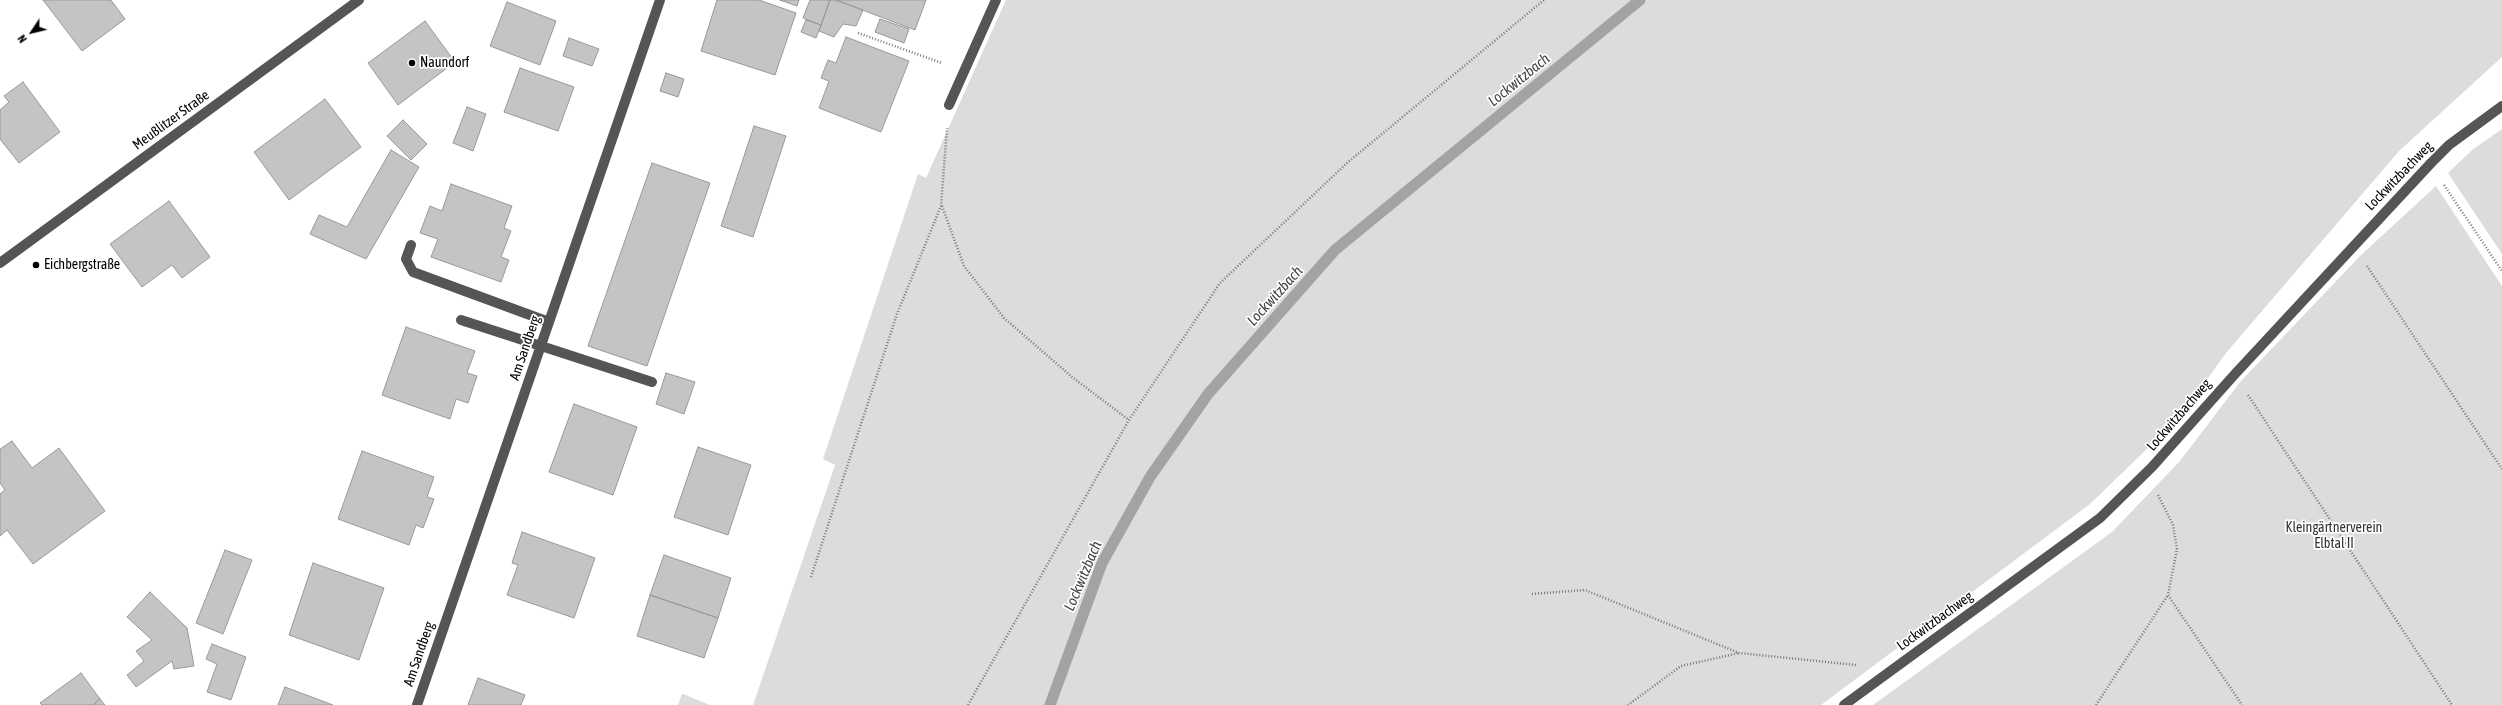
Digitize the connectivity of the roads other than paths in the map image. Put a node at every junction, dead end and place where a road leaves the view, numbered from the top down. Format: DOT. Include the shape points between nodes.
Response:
graph roads {
  1 [pos="359,0"];
  2 [pos="660,0"];
  3 [pos="996,0"];
  4 [pos="949,105"];
  5 [pos="2502,106"];
  6 [pos="411,245"];
  7 [pos="0,263"];
  8 [pos="461,320"];
  9 [pos="549,322"];
  10 [pos="541,345"];
  11 [pos="652,382"];
  12 [pos="417,705"];
  13 [pos="1844,705"];
  1 -- 7 [label="street, Meußlitzer Straße"];
  2 -- 9 [label="street, Am Sandberg"];
  3 -- 4 [label="street"];
  5 -- 13 [label="street, Lockwitzbachweg" via="2431,163 2240,368 2152,467 2100,518"];
  6 -- 9 [label="street" via="406,259 413,272"];
  8 -- 10 [label="street"];
  9 -- 10 [label="street, Am Sandberg"];
  10 -- 11 [label="street"];
  10 -- 12 [label="street, Am Sandberg"];
}
